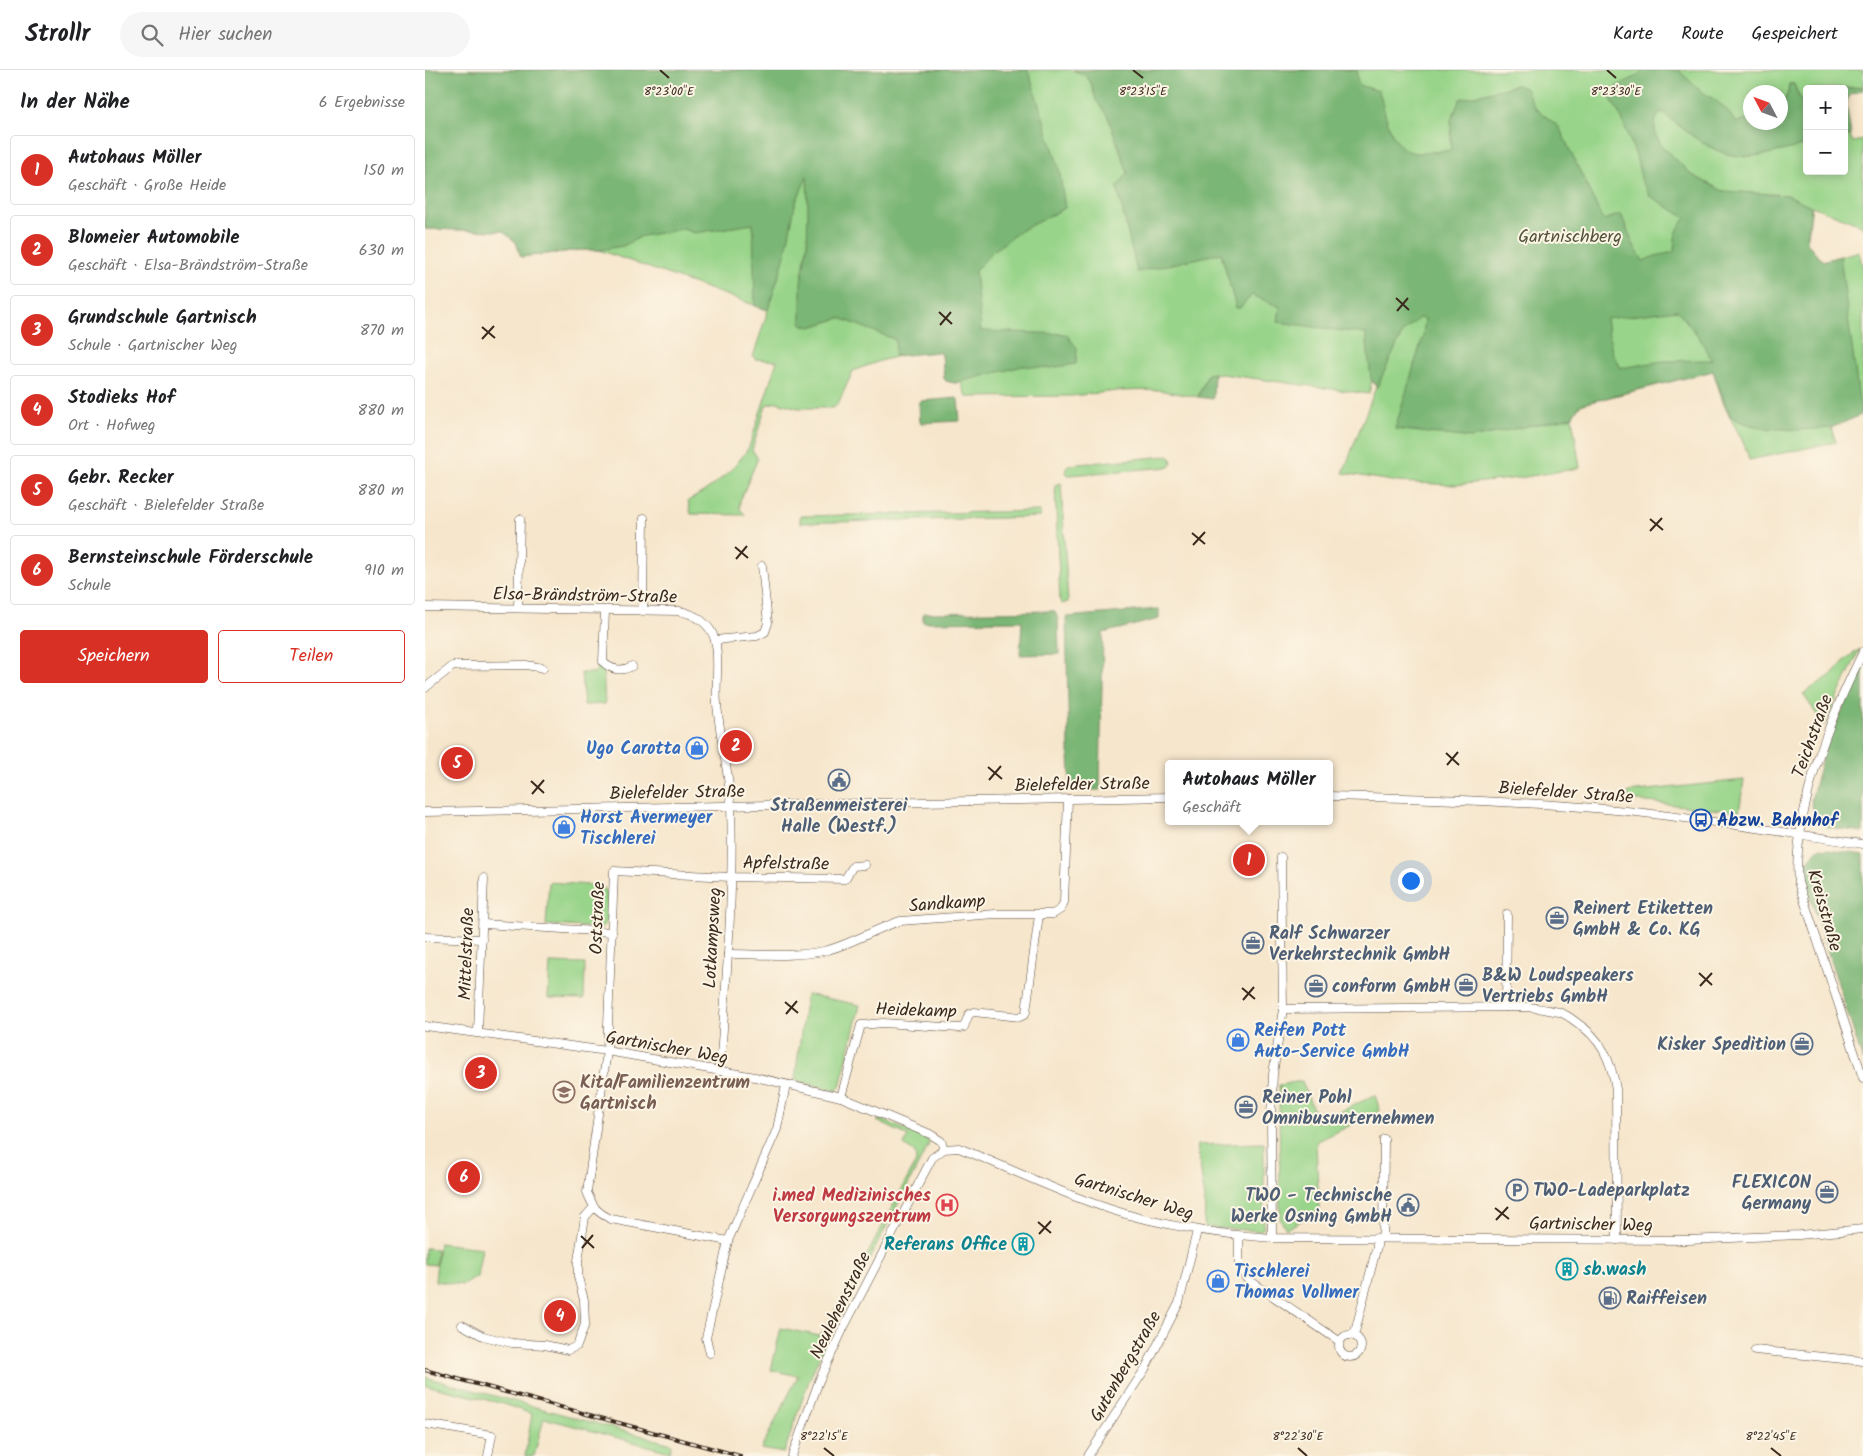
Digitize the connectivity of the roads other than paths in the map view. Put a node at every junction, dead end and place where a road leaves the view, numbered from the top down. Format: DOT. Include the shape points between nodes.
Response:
graph roads {
  1 [pos="644,518"];
  2 [pos="520,519"];
  3 [pos="762,566"];
  4 [pos="425,608"];
  5 [pos="518,608"];
  6 [pos="605,611"];
  7 [pos="643,611"];
  8 [pos="715,640"];
  9 [pos="1863,652"];
  10 [pos="632,666"];
  11 [pos="543,668"];
  12 [pos="425,688"];
  13 [pos="1333,796"];
  14 [pos="1165,797"];
  15 [pos="1068,799"];
  16 [pos="731,806"];
  17 [pos="425,812"];
  18 [pos="1800,834"];
  19 [pos="1863,844"];
  20 [pos="1281,857"];
  21 [pos="865,865"];
  22 [pos="484,878"];
  23 [pos="730,878"];
  24 [pos="1507,914"];
  25 [pos="1039,915"];
  26 [pos="483,924"];
  27 [pos="612,932"];
  28 [pos="425,937"];
  29 [pos="482,939"];
  30 [pos="728,954"];
  31 [pos="1507,1007"];
  32 [pos="1283,1009"];
  33 [pos="425,1026"];
  34 [pos="477,1032"];
  35 [pos="607,1051"];
  36 [pos="720,1071"];
  37 [pos="1863,1078"];
  38 [pos="787,1085"];
  39 [pos="841,1097"];
  40 [pos="1384,1139"];
  41 [pos="944,1149"];
  42 [pos="593,1207"];
  43 [pos="1863,1229"];
  44 [pos="1197,1231"];
  45 [pos="1239,1236"];
  46 [pos="1272,1238"];
  47 [pos="1380,1238"];
  48 [pos="1617,1240"];
  49 [pos="728,1241"];
  50 [pos="462,1325"];
  51 [pos="1353,1336"];
  52 [pos="1339,1341"];
  53 [pos="1755,1350"];
  54 [pos="710,1353"];
  55 [pos="1863,1361"];
  56 [pos="425,1424"];
  57 [pos="488,1456"];
  58 [pos="792,1456"];
  59 [pos="1089,1456"];
  1 -- 7 [label="street"];
  2 -- 5 [label="street"];
  3 -- 8 [label="street" via="768,623 765,632 757,636"];
  4 -- 5 [label="street, Elsa-Brändström-Straße"];
  5 -- 6 [label="street, Elsa-Brändström-Straße"];
  6 -- 7 [label="street, Elsa-Brändström-Straße"];
  6 -- 10 [label="street" via="603,662 613,670"];
  7 -- 8 [label="street, Elsa-Brändström-Straße" via="688,613 705,624"];
  8 -- 16 [label="street" via="717,703"];
  9 -- 18 [label="street, Teichstraße" via="1823,741 1804,806"];
  11 -- 12 [label="street" via="526,665 453,666"];
  13 -- 18 [label="street, Bielefelder Straße" via="1574,806"];
  14 -- 15 [label="street, Bielefelder Straße"];
  15 -- 16 [label="street, Bielefelder Straße"];
  15 -- 25 [label="street, Sandkamp" via="1064,902 1061,909 1053,914"];
  16 -- 17 [label="street, Bielefelder Straße"];
  16 -- 23 [label="street, Lotkampsweg"];
  18 -- 19 [label="street, Bielefelder Straße"];
  18 -- 37 [label="street, Kreisstraße" via="1796,869 1798,882"];
  20 -- 32 [label="street"];
  21 -- 23 [label="street, Apfelstraße" via="853,866 845,879"];
  22 -- 26 [label="street, Mittelstraße"];
  23 -- 27 [label="street, Oststraße" via="614,871"];
  23 -- 30 [label="street, Lotkampsweg"];
  24 -- 31 [label="street"];
  25 -- 30 [label="street, Sandkamp" via="996,914 900,921 817,952"];
  25 -- 39 [label="street, Heidekamp" via="1024,1016 974,1012 969,1014 964,1027 959,1028 883,1023 861,1025"];
  26 -- 27 [label="street"];
  26 -- 29 [label="street, Mittelstraße"];
  27 -- 35 [label="street, Oststraße"];
  28 -- 29 [label="street"];
  29 -- 34 [label="street, Mittelstraße"];
  30 -- 36 [label="street, Lotkampsweg"];
  31 -- 32 [label="street"];
  31 -- 48 [label="street" via="1528,1007 1565,1014 1584,1026 1607,1054 1616,1089"];
  32 -- 46 [label="street" via="1273,1074"];
  33 -- 34 [label="street, Gartnischer Weg"];
  34 -- 35 [label="street, Gartnischer Weg"];
  35 -- 36 [label="street, Gartnischer Weg"];
  35 -- 42 [label="street, Oststraße" via="587,1192"];
  36 -- 38 [label="street, Gartnischer Weg"];
  38 -- 39 [label="street, Gartnischer Weg"];
  38 -- 49 [label="street" via="777,1129"];
  39 -- 41 [label="street, Gartnischer Weg" via="930,1134 941,1141"];
  40 -- 47 [label="street"];
  41 -- 44 [label="street, Gartnischer Weg" via="959,1148 1114,1210"];
  41 -- 58 [label="street, Neulehenstraße" via="932,1158 843,1328 819,1381"];
  42 -- 49 [label="street" via="611,1219"];
  42 -- 50 [label="street" via="585,1217 578,1261 577,1277 584,1300 585,1324 577,1346 568,1350 512,1343 483,1336"];
  43 -- 48 [label="street, Gartnischer Weg" via="1688,1240"];
  44 -- 45 [label="street, Gartnischer Weg"];
  44 -- 59 [label="street, Gutenbergstraße" via="1179,1302 1145,1369"];
  45 -- 46 [label="street, Gartnischer Weg"];
  45 -- 52 [label="street" via="1239,1263 1246,1278"];
  46 -- 47 [label="street, Gartnischer Weg"];
  47 -- 48 [label="street, Gartnischer Weg"];
  47 -- 51 [label="street"];
  49 -- 54 [label="street" via="706,1338"];
  51 -- 52 [label="street" via="1347,1335"];
  51 -- 52 [label="street" via="1361,1344 1360,1352 1354,1357 1347,1358 1341,1354"];
  53 -- 55 [label="street"];
  56 -- 57 [label="street" via="492,1435"];
}
